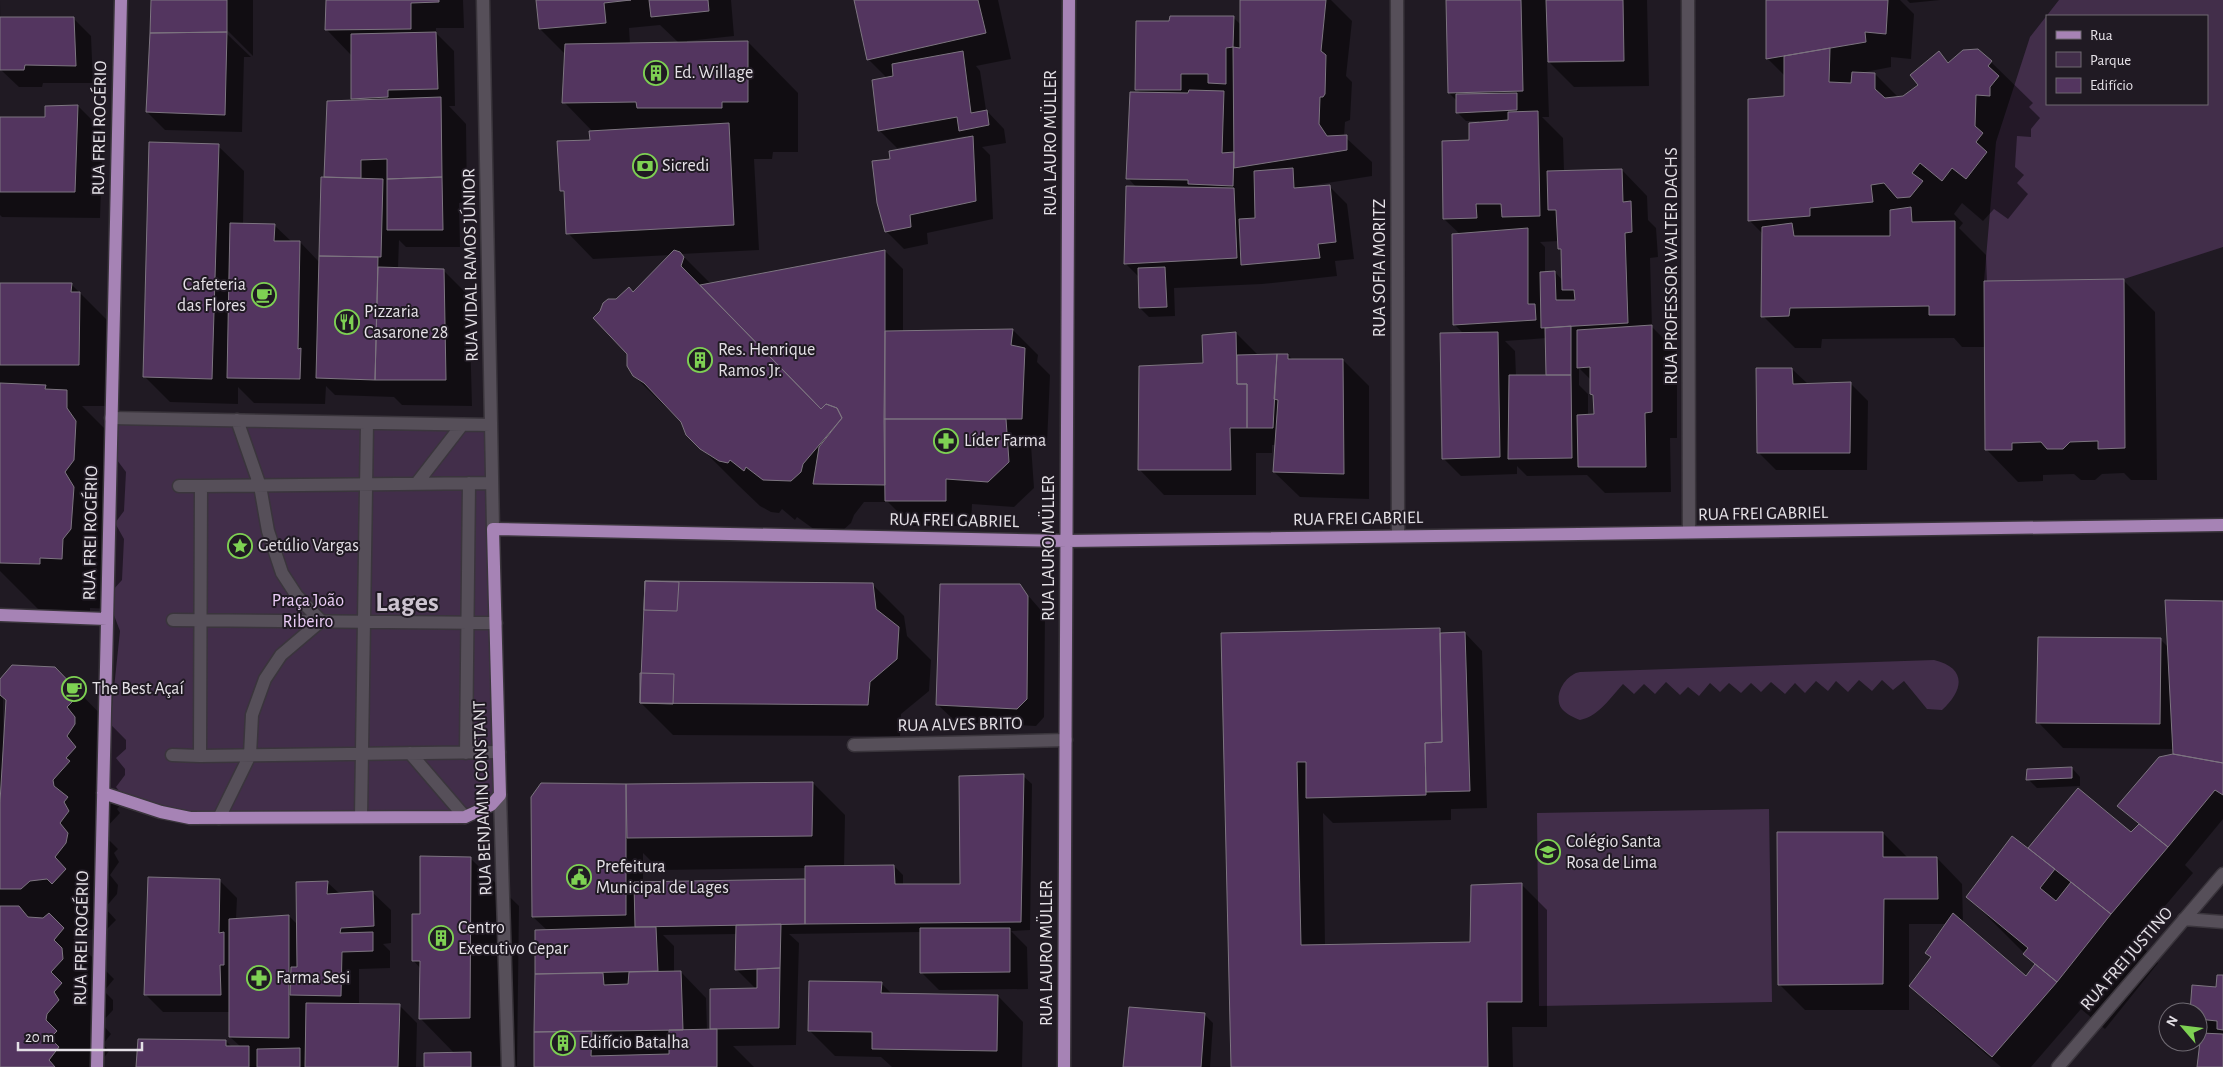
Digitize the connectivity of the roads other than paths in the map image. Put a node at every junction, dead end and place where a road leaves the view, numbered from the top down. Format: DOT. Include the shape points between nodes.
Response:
graph roads {
  1 [pos="121,0"];
  2 [pos="483,0"];
  3 [pos="1069,0"];
  4 [pos="1396,0"];
  5 [pos="1688,0"];
  6 [pos="111,418"];
  7 [pos="237,420"];
  8 [pos="368,423"];
  9 [pos="462,425"];
  10 [pos="491,425"];
  11 [pos="417,483"];
  12 [pos="469,483"];
  13 [pos="492,483"];
  14 [pos="366,484"];
  15 [pos="179,486"];
  16 [pos="201,486"];
  17 [pos="260,486"];
  18 [pos="2223,525"];
  19 [pos="493,529"];
  20 [pos="1690,532"];
  21 [pos="1398,536"];
  22 [pos="1067,540"];
  23 [pos="0,615"];
  24 [pos="107,619"];
  25 [pos="173,620"];
  26 [pos="200,620"];
  27 [pos="321,621"];
  28 [pos="364,622"];
  29 [pos="468,623"];
  30 [pos="496,623"];
  31 [pos="1066,740"];
  32 [pos="854,745"];
  33 [pos="499,752"];
  34 [pos="410,753"];
  35 [pos="466,753"];
  36 [pos="362,754"];
  37 [pos="172,755"];
  38 [pos="250,755"];
  39 [pos="200,756"];
  40 [pos="103,793"];
  41 [pos="500,795"];
  42 [pos="361,817"];
  43 [pos="465,817"];
  44 [pos="219,818"];
  45 [pos="2223,874"];
  46 [pos="2184,920"];
  47 [pos="2223,922"];
  48 [pos="97,1067"];
  49 [pos="508,1067"];
  50 [pos="1064,1067"];
  51 [pos="2058,1067"];
  1 -- 6 [label="main road, RUA FREI ROGÉRIO"];
  2 -- 10 [label="street, RUA VIDAL RAMOS JÚNIOR"];
  3 -- 22 [label="main road, RUA LAURO MÜLLER"];
  4 -- 21 [label="street, RUA SOFIA MORITZ"];
  5 -- 20 [label="street, RUA PROFESSOR WALTER DACHS"];
  6 -- 7 [label="street"];
  6 -- 24 [label="main road, RUA FREI ROGÉRIO"];
  7 -- 8 [label="street"];
  7 -- 17 [label="street"];
  8 -- 9 [label="street"];
  8 -- 14 [label="street"];
  9 -- 10 [label="street"];
  9 -- 11 [label="street"];
  10 -- 13 [label="street, RUA VIDAL RAMOS JÚNIOR"];
  11 -- 12 [label="street"];
  11 -- 14 [label="street"];
  12 -- 13 [label="street"];
  12 -- 29 [label="street"];
  13 -- 19 [label="street, RUA VIDAL RAMOS JÚNIOR"];
  14 -- 17 [label="street"];
  14 -- 28 [label="street"];
  15 -- 16 [label="street"];
  16 -- 17 [label="street"];
  16 -- 26 [label="street"];
  17 -- 27 [label="street" via="268,531 282,572 297,596"];
  18 -- 20 [label="main road, RUA FREI GABRIEL"];
  19 -- 22 [label="main road, RUA FREI GABRIEL"];
  19 -- 30 [label="main road, RUA BENJAMIN CONSTANT"];
  20 -- 21 [label="main road, RUA FREI GABRIEL"];
  21 -- 22 [label="main road, RUA FREI GABRIEL"];
  22 -- 31 [label="main road, RUA LAURO MÜLLER"];
  23 -- 24 [label="main road"];
  24 -- 40 [label="main road, RUA FREI ROGÉRIO"];
  25 -- 26 [label="street"];
  26 -- 27 [label="street"];
  26 -- 39 [label="street"];
  27 -- 28 [label="street"];
  27 -- 38 [label="street" via="281,655 265,679 252,715"];
  28 -- 29 [label="street"];
  28 -- 36 [label="street"];
  29 -- 30 [label="street"];
  29 -- 35 [label="street"];
  30 -- 33 [label="main road, RUA BENJAMIN CONSTANT"];
  31 -- 32 [label="street, RUA ALVES BRITO"];
  31 -- 50 [label="main road, RUA LAURO MÜLLER"];
  33 -- 35 [label="street"];
  33 -- 41 [label="main road, RUA BENJAMIN CONSTANT"];
  34 -- 35 [label="street"];
  34 -- 36 [label="street"];
  34 -- 43 [label="street"];
  36 -- 38 [label="street"];
  36 -- 42 [label="street"];
  37 -- 39 [label="street"];
  38 -- 39 [label="street"];
  38 -- 44 [label="street"];
  40 -- 44 [label="main road" via="161,812 190,818"];
  40 -- 48 [label="main road, RUA FREI ROGÉRIO"];
  41 -- 43 [label="main road" via="491,805"];
  41 -- 49 [label="street, RUA BENJAMIN CONSTANT"];
  42 -- 43 [label="main road"];
  42 -- 44 [label="main road"];
  45 -- 46 [label="street, RUA FREI JUSTINO"];
  46 -- 47 [label="street"];
  46 -- 51 [label="street, RUA FREI JUSTINO"];
}
